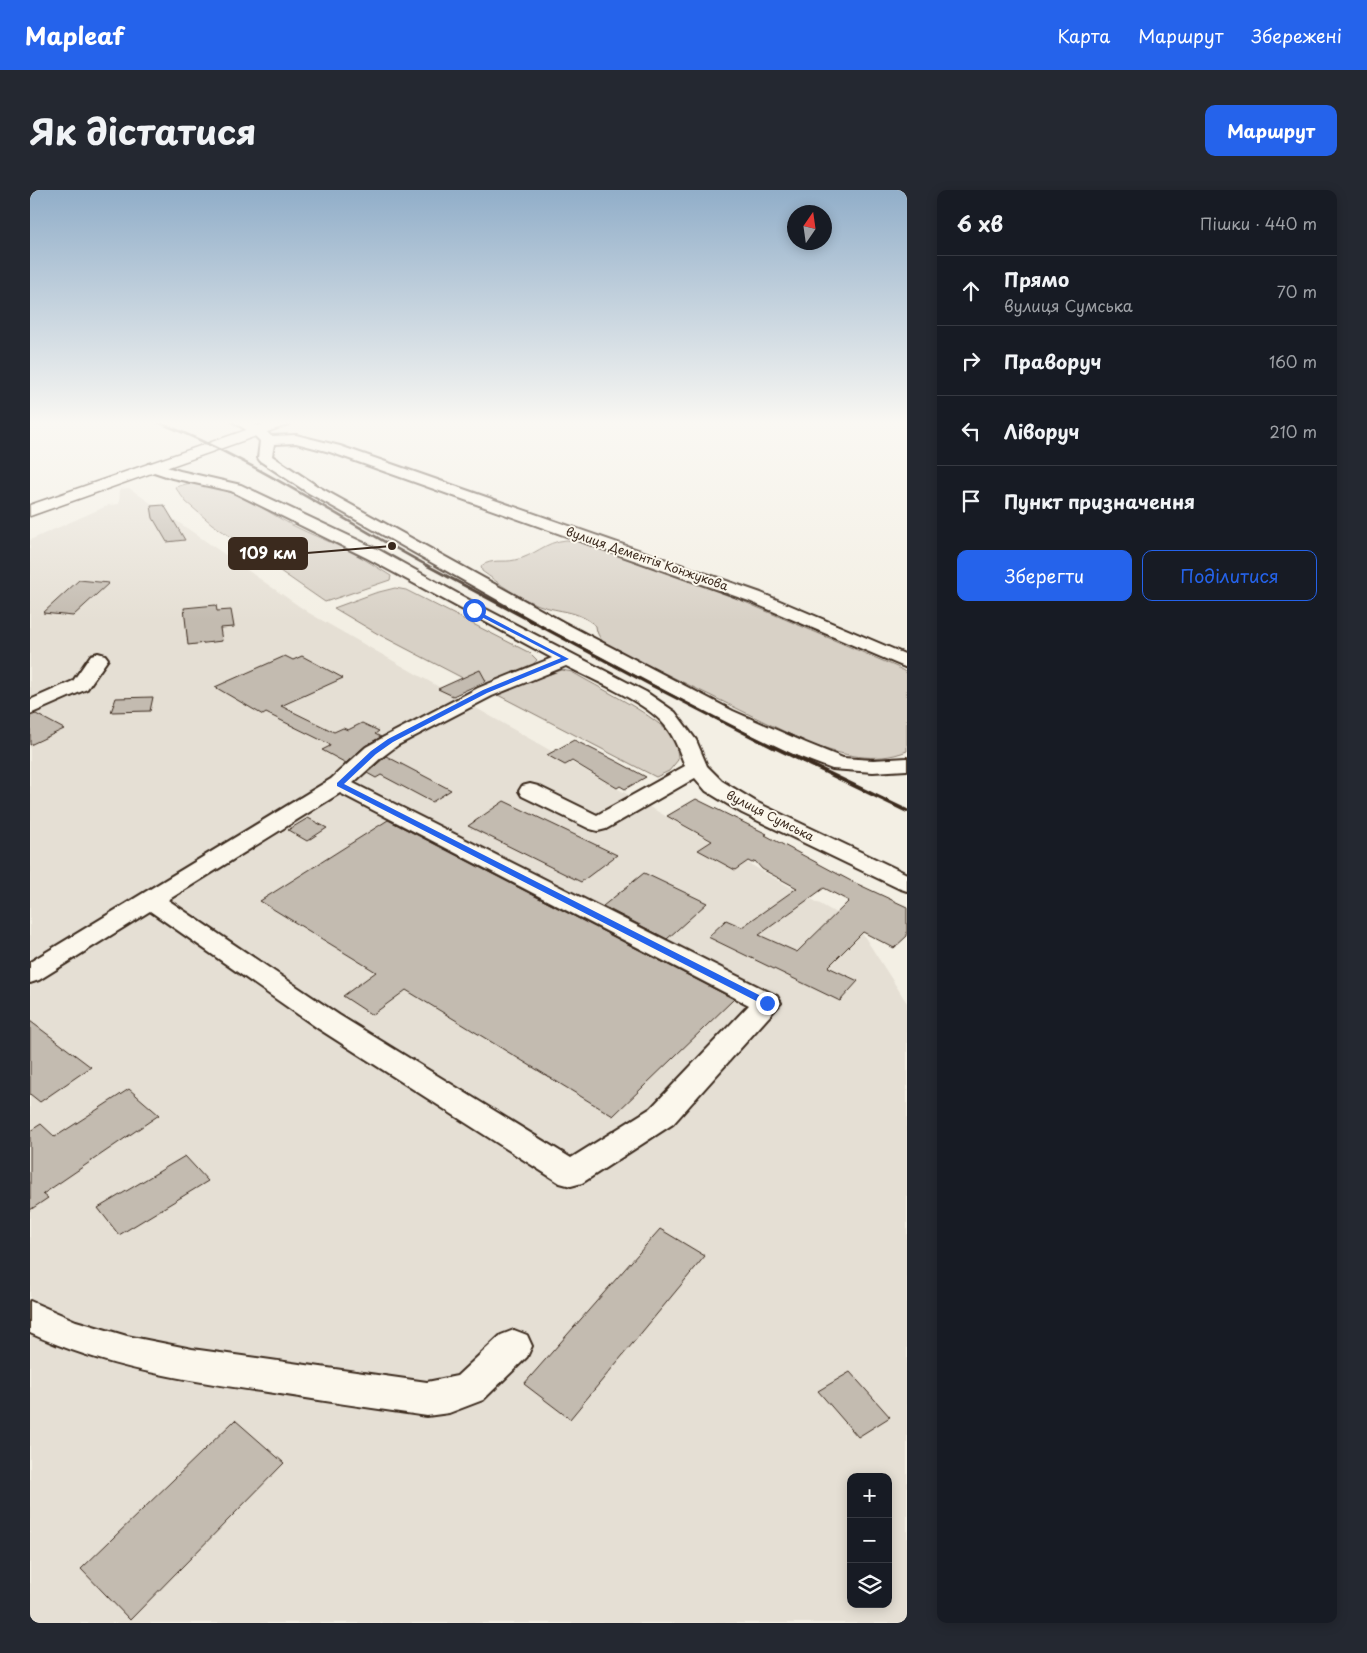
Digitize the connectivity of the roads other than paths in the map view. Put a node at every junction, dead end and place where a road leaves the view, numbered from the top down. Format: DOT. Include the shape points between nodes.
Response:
graph roads {
  1 [pos="96,488"];
  2 [pos="236,488"];
  3 [pos="310,488"];
  4 [pos="445,488"];
  5 [pos="30,511"];
  6 [pos="98,659"];
  7 [pos="566,659"];
  8 [pos="907,662"];
  9 [pos="30,708"];
  10 [pos="907,764"];
  11 [pos="696,768"];
  12 [pos="339,784"];
  13 [pos="530,791"];
  14 [pos="907,883"];
  15 [pos="151,900"];
  16 [pos="30,974"];
  17 [pos="30,1316"];
  18 [pos="514,1346"];
  1 -- 5 [label="main road"];
  2 -- 7 [label="street, вулиця Сумська" via="373,554"];
  3 -- 10 [label="street" via="556,626 726,715 840,764"];
  4 -- 8 [label="street, вулиця Дементія Конжукова" via="755,597"];
  6 -- 9 [label="street" via="80,685"];
  7 -- 11 [label="street, вулиця Сумська" via="639,696 668,716 685,740"];
  7 -- 12 [label="street" via="485,692 391,740"];
  11 -- 13 [label="street" via="598,824"];
  11 -- 14 [label="street, вулиця Сумська" via="714,786 750,808"];
  12 -- 15 [label="street"];
  12 -- 15 [label="street" via="767,1003 662,1116 571,1174 329,1022"];
  15 -- 16 [label="street"];
  17 -- 18 [label="street" via="69,1334 127,1352 427,1399 449,1396 470,1388"];
}
